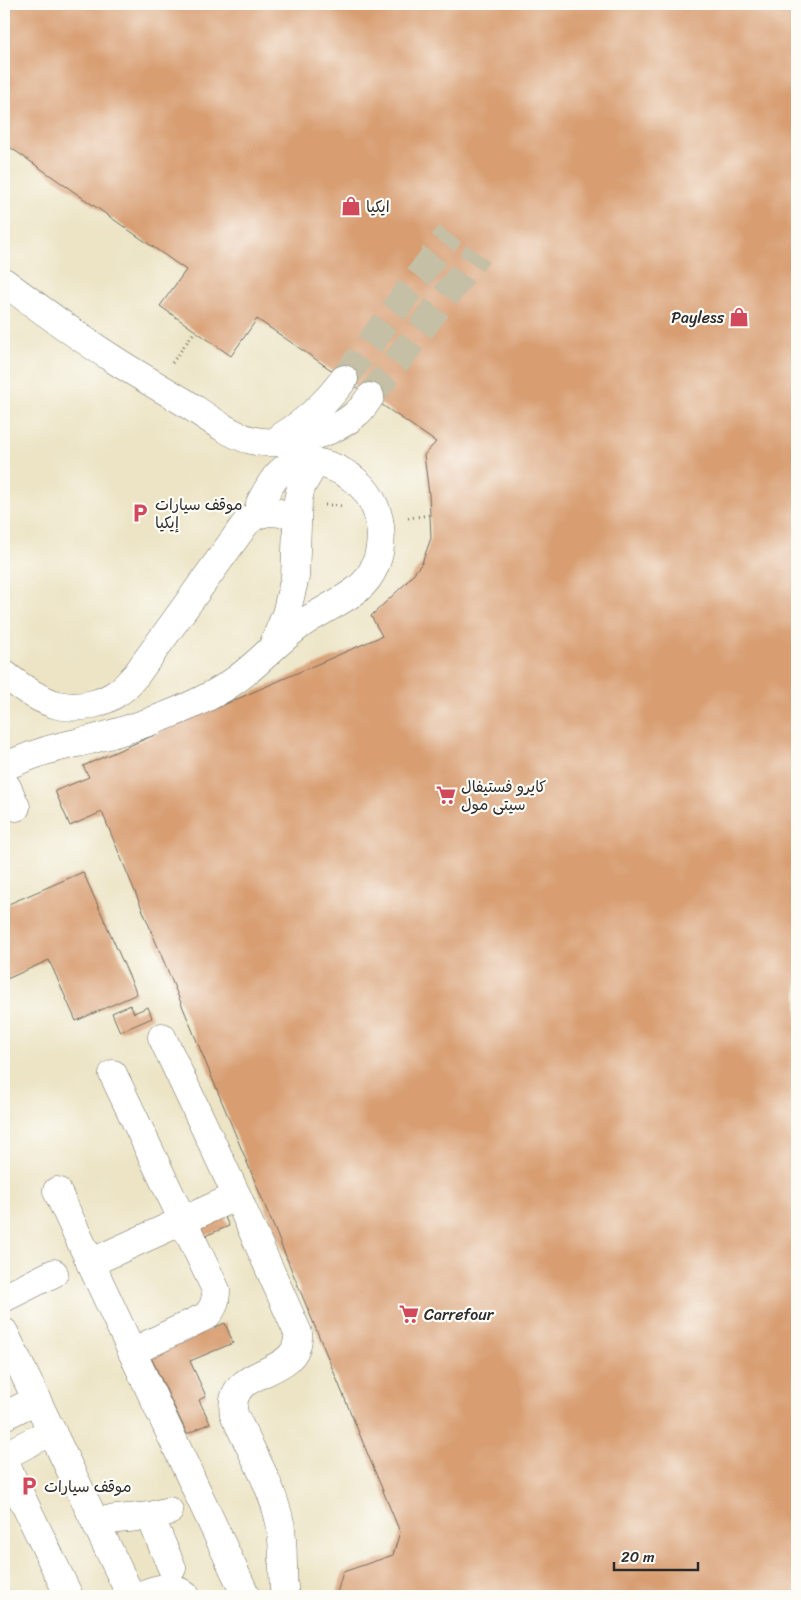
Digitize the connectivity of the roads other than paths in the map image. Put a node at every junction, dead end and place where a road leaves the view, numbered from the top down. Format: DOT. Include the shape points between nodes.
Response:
graph roads {
  1 [pos="4,282"];
  2 [pos="344,380"];
  3 [pos="370,397"];
  4 [pos="274,442"];
  5 [pos="315,462"];
  6 [pos="263,513"];
  7 [pos="297,515"];
  8 [pos="272,648"];
  9 [pos="14,682"];
  10 [pos="7,793"];
  11 [pos="162,1036"];
  12 [pos="113,1074"];
  13 [pos="57,1191"];
  14 [pos="237,1196"];
  15 [pos="183,1220"];
  16 [pos="90,1263"];
  17 [pos="54,1273"];
  18 [pos="4,1298"];
  19 [pos="4,1332"];
  20 [pos="132,1352"];
  21 [pos="36,1400"];
  22 [pos="4,1416"];
  23 [pos="52,1431"];
  24 [pos="4,1456"];
  25 [pos="4,1461"];
  26 [pos="95,1520"];
  27 [pos="172,1568"];
  28 [pos="68,1596"];
  29 [pos="131,1596"];
  30 [pos="139,1596"];
  31 [pos="186,1596"];
  32 [pos="246,1596"];
  33 [pos="285,1596"];
  1 -- 4 [label="lane" via="96,348 238,435 250,440"];
  2 -- 4 [label="lane" via="312,415"];
  3 -- 4 [label="lane" via="359,412 327,431"];
  5 -- 6 [label="lane" via="294,464 276,475 260,503"];
  5 -- 7 [label="lane" via="301,487"];
  5 -- 8 [label="lane" via="349,475 372,500 382,537 378,558 358,589 315,615"];
  6 -- 7 [label="lane"];
  6 -- 9 [label="lane" via="246,523 121,691 101,702 79,707 57,705"];
  7 -- 8 [label="lane" via="292,596"];
  8 -- 10 [label="lane" via="251,684 227,702 127,745 46,770"];
  11 -- 14 [label="lane"];
  12 -- 15 [label="lane"];
  13 -- 16 [label="lane"];
  14 -- 15 [label="lane"];
  14 -- 33 [label="lane" via="298,1333 292,1356 244,1383 234,1396 232,1405 277,1509 283,1542"];
  15 -- 16 [label="lane"];
  15 -- 20 [label="lane" via="216,1290 213,1309 206,1316"];
  16 -- 20 [label="lane"];
  17 -- 18 [label="lane"];
  19 -- 21 [label="lane"];
  20 -- 32 [label="lane"];
  21 -- 22 [label="lane"];
  21 -- 23 [label="lane"];
  23 -- 24 [label="lane"];
  23 -- 26 [label="lane"];
  25 -- 28 [label="lane"];
  26 -- 27 [label="lane" via="159,1513"];
  26 -- 29 [label="lane"];
  30 -- 31 [label="lane" via="166,1588"];
}
